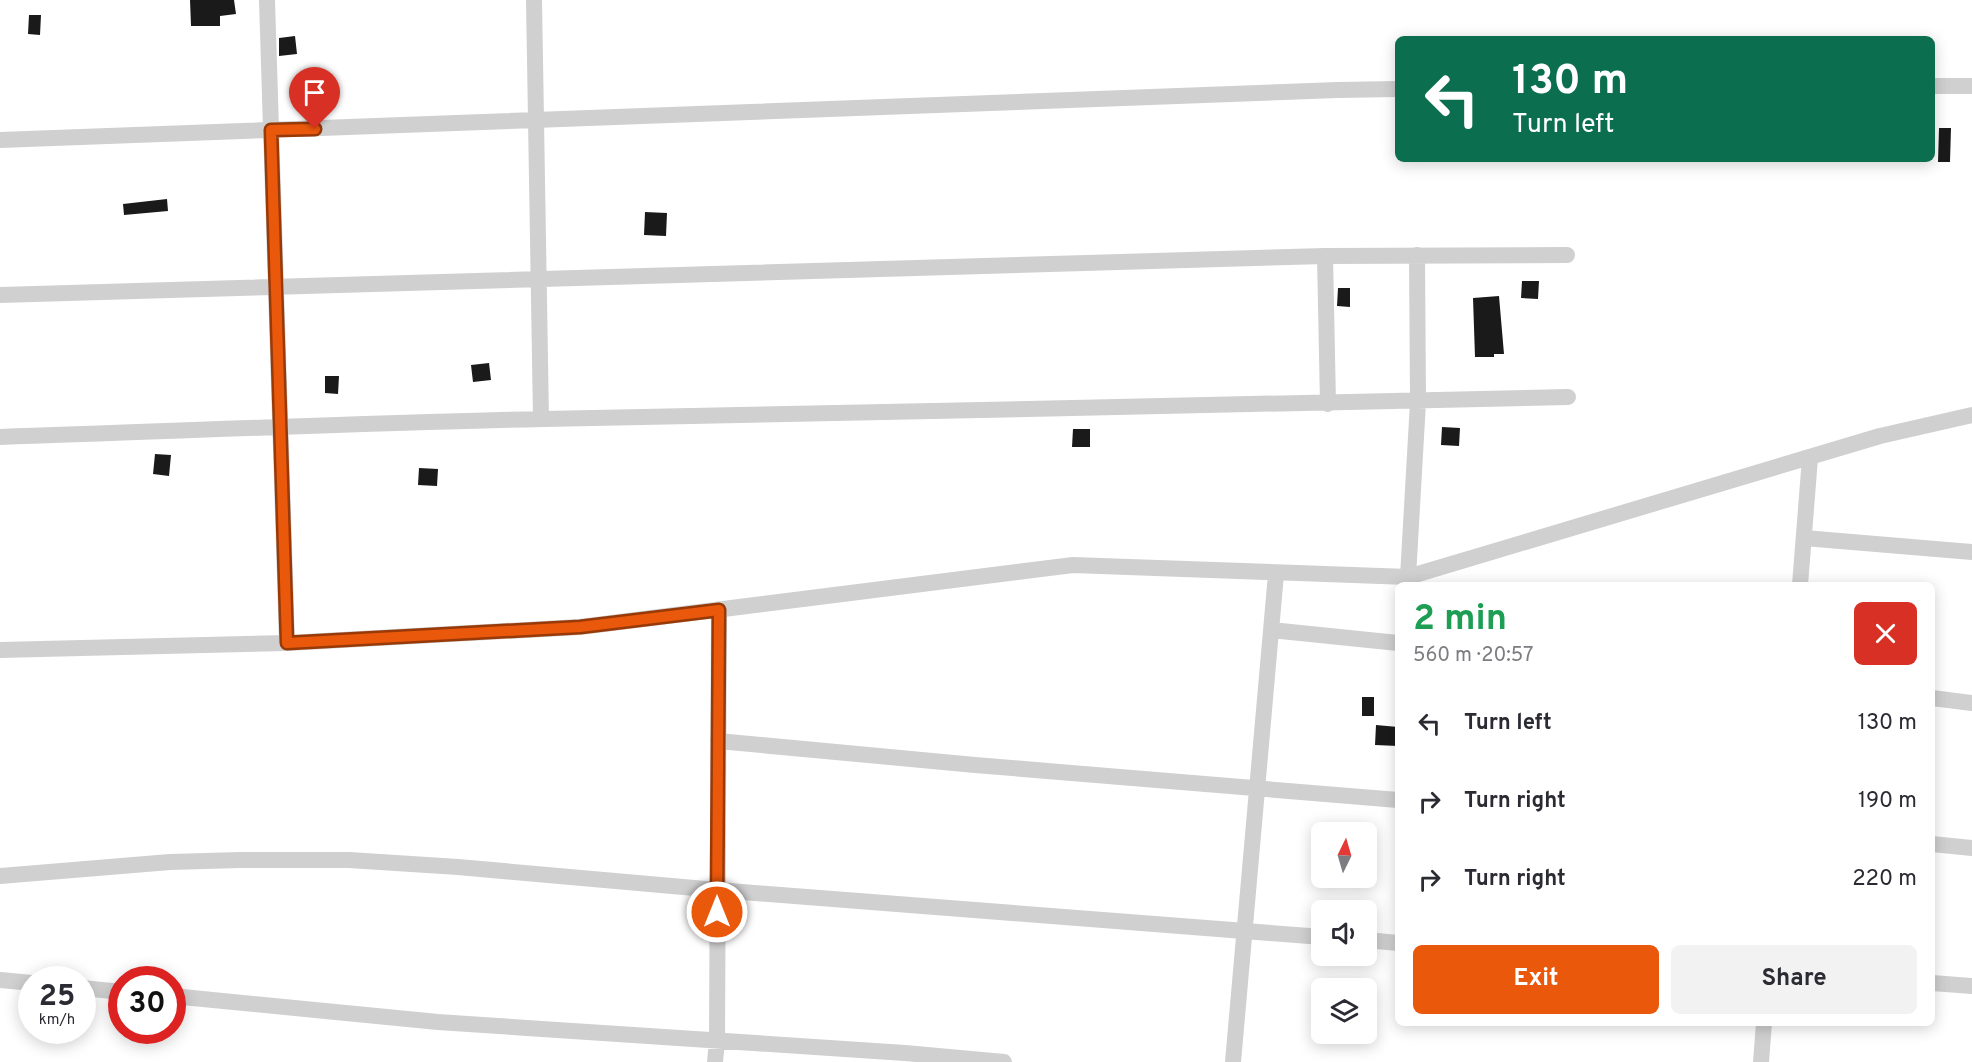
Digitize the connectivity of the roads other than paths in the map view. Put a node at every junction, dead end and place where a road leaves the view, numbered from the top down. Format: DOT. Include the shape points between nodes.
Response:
graph roads {
  1 [pos="267,0"];
  2 [pos="534,0"];
  3 [pos="1935,86"];
  4 [pos="1972,86"];
  5 [pos="1395,89"];
  6 [pos="536,120"];
  7 [pos="271,130"];
  8 [pos="0,140"];
  9 [pos="1416,255"];
  10 [pos="1567,255"];
  11 [pos="1325,256"];
  12 [pos="539,279"];
  13 [pos="276,287"];
  14 [pos="0,295"];
  15 [pos="1569,397"];
  16 [pos="1418,402"];
  17 [pos="1328,404"];
  18 [pos="1972,416"];
  19 [pos="541,419"];
  20 [pos="280,428"];
  21 [pos="0,437"];
  22 [pos="1810,458"];
  23 [pos="1804,538"];
  24 [pos="1972,552"];
  25 [pos="1276,574"];
  26 [pos="1408,577"];
  27 [pos="1800,582"];
  28 [pos="719,610"];
  29 [pos="1272,630"];
  30 [pos="287,643"];
  31 [pos="1395,643"];
  32 [pos="0,650"];
  33 [pos="1935,698"];
  34 [pos="1972,703"];
  35 [pos="718,741"];
  36 [pos="1257,789"];
  37 [pos="1395,800"];
  38 [pos="1935,844"];
  39 [pos="1972,848"];
  40 [pos="0,876"];
  41 [pos="717,890"];
  42 [pos="1245,931"];
  43 [pos="1311,936"];
  44 [pos="1377,941"];
  45 [pos="1395,943"];
  46 [pos="0,980"];
  47 [pos="18,982"];
  48 [pos="1935,983"];
  49 [pos="1972,986"];
  50 [pos="186,997"];
  51 [pos="1764,1026"];
  52 [pos="717,1041"];
  53 [pos="715,1062"];
  54 [pos="1004,1062"];
  55 [pos="1233,1062"];
  56 [pos="1761,1062"];
  1 -- 7 [label="street"];
  2 -- 6 [label="street"];
  3 -- 4 [label="street"];
  5 -- 6 [label="street"];
  6 -- 7 [label="street"];
  6 -- 12 [label="street"];
  7 -- 8 [label="street"];
  7 -- 13 [label="street"];
  9 -- 10 [label="street"];
  9 -- 11 [label="street"];
  9 -- 16 [label="street"];
  11 -- 12 [label="street"];
  11 -- 17 [label="street"];
  12 -- 13 [label="street"];
  12 -- 19 [label="street"];
  13 -- 14 [label="street"];
  13 -- 20 [label="street"];
  15 -- 16 [label="street"];
  16 -- 17 [label="street"];
  16 -- 26 [label="street"];
  17 -- 19 [label="street"];
  18 -- 22 [label="street" via="1880,436"];
  19 -- 20 [label="street"];
  20 -- 21 [label="street"];
  20 -- 30 [label="street"];
  22 -- 23 [label="street"];
  22 -- 26 [label="street"];
  23 -- 24 [label="street"];
  23 -- 27 [label="street"];
  25 -- 26 [label="street"];
  25 -- 28 [label="street" via="1073,565"];
  25 -- 29 [label="street"];
  28 -- 30 [label="street" via="580,627"];
  28 -- 35 [label="street"];
  29 -- 31 [label="street"];
  29 -- 36 [label="street"];
  30 -- 32 [label="street"];
  33 -- 34 [label="street"];
  35 -- 36 [label="street"];
  35 -- 41 [label="street"];
  36 -- 37 [label="street"];
  36 -- 42 [label="street"];
  38 -- 39 [label="street"];
  40 -- 41 [label="street" via="170,862 349,860"];
  41 -- 42 [label="street"];
  41 -- 52 [label="street"];
  42 -- 43 [label="street"];
  42 -- 55 [label="street"];
  44 -- 45 [label="street"];
  46 -- 47 [label="street"];
  48 -- 49 [label="street"];
  50 -- 52 [label="street" via="438,1022"];
  51 -- 56 [label="street"];
  52 -- 53 [label="street"];
  52 -- 54 [label="street"];
}
